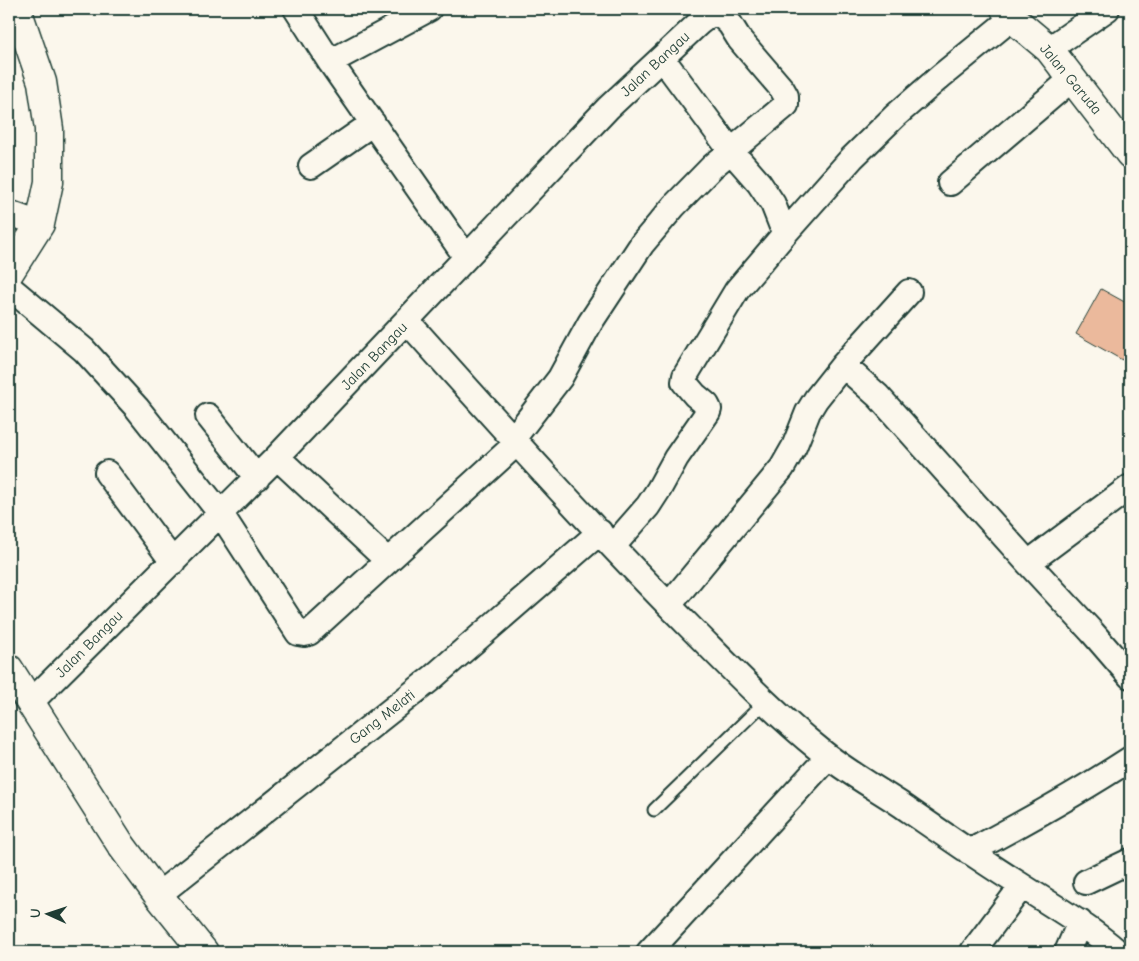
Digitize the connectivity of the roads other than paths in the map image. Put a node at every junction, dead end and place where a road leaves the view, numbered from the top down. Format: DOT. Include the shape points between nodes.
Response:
graph roads {
  1 [pos="17,9"];
  2 [pos="296,9"];
  3 [pos="429,9"];
  4 [pos="716,9"];
  5 [pos="1107,9"];
  6 [pos="1009,13"];
  7 [pos="1050,49"];
  8 [pos="662,58"];
  9 [pos="330,62"];
  10 [pos="1073,78"];
  11 [pos="373,123"];
  12 [pos="731,151"];
  13 [pos="1130,154"];
  14 [pos="311,166"];
  15 [pos="950,183"];
  16 [pos="9,213"];
  17 [pos="40,224"];
  18 [pos="788,230"];
  19 [pos="466,257"];
  20 [pos="9,273"];
  21 [pos="9,287"];
  22 [pos="909,292"];
  23 [pos="407,322"];
  24 [pos="843,365"];
  25 [pos="208,416"];
  26 [pos="515,441"];
  27 [pos="277,457"];
  28 [pos="107,473"];
  29 [pos="257,478"];
  30 [pos="1130,487"];
  31 [pos="221,514"];
  32 [pos="606,539"];
  33 [pos="388,561"];
  34 [pos="173,562"];
  35 [pos="1028,563"];
  36 [pos="669,605"];
  37 [pos="9,669"];
  38 [pos="1130,676"];
  39 [pos="765,702"];
  40 [pos="30,703"];
  41 [pos="828,757"];
  42 [pos="1130,759"];
  43 [pos="654,810"];
  44 [pos="969,852"];
  45 [pos="1130,861"];
  46 [pos="1086,882"];
  47 [pos="1022,886"];
  48 [pos="158,895"];
  49 [pos="1080,922"];
  50 [pos="973,951"];
  51 [pos="204,952"];
  52 [pos="649,952"];
  53 [pos="1067,952"];
  54 [pos="1118,952"];
  1 -- 17 [label="main road" via="42,82 49,128 49,182"];
  2 -- 9 [label="street"];
  3 -- 9 [label="street"];
  4 -- 8 [label="street, Jalan Bangau"];
  4 -- 12 [label="street" via="786,96 786,105"];
  5 -- 7 [label="street"];
  6 -- 7 [label="main road, Jalan Garuda"];
  6 -- 18 [label="street" via="852,158"];
  7 -- 10 [label="main road, Jalan Garuda"];
  8 -- 12 [label="street"];
  8 -- 19 [label="street, Jalan Bangau" via="608,108"];
  9 -- 11 [label="street"];
  10 -- 13 [label="main road, Jalan Garuda"];
  10 -- 15 [label="street"];
  11 -- 14 [label="street"];
  11 -- 19 [label="street"];
  12 -- 18 [label="street" via="759,184 773,204 782,227"];
  12 -- 26 [label="street" via="687,193 642,244 590,322 560,378"];
  16 -- 17 [label="street"];
  17 -- 20 [label="main road"];
  18 -- 32 [label="street, Gang Melati" via="737,290 685,376 684,382 707,406 708,412 648,506"];
  19 -- 23 [label="street, Jalan Bangau"];
  21 -- 31 [label="street" via="84,350 137,408"];
  22 -- 24 [label="street"];
  23 -- 26 [label="street"];
  23 -- 27 [label="street, Jalan Bangau"];
  24 -- 35 [label="street" via="878,396"];
  24 -- 36 [label="street" via="808,412 782,468"];
  25 -- 29 [label="street"];
  26 -- 32 [label="street"];
  26 -- 33 [label="street"];
  27 -- 29 [label="street, Jalan Bangau"];
  27 -- 33 [label="street"];
  28 -- 34 [label="street"];
  29 -- 31 [label="street, Jalan Bangau"];
  30 -- 35 [label="street"];
  31 -- 33 [label="street" via="301,634 309,633"];
  31 -- 34 [label="street, Jalan Bangau"];
  32 -- 36 [label="street"];
  32 -- 48 [label="street, Gang Melati"];
  34 -- 40 [label="street, Jalan Bangau"];
  35 -- 38 [label="street"];
  36 -- 39 [label="street"];
  37 -- 40 [label="main road"];
  39 -- 41 [label="street"];
  39 -- 43 [label="lane"];
  40 -- 48 [label="main road" via="121,845"];
  41 -- 44 [label="street"];
  41 -- 52 [label="street"];
  42 -- 44 [label="street" via="1039,815"];
  44 -- 47 [label="street"];
  45 -- 46 [label="street"];
  47 -- 49 [label="street"];
  47 -- 50 [label="street"];
  48 -- 51 [label="main road"];
  49 -- 53 [label="street"];
  49 -- 54 [label="street"];
}
